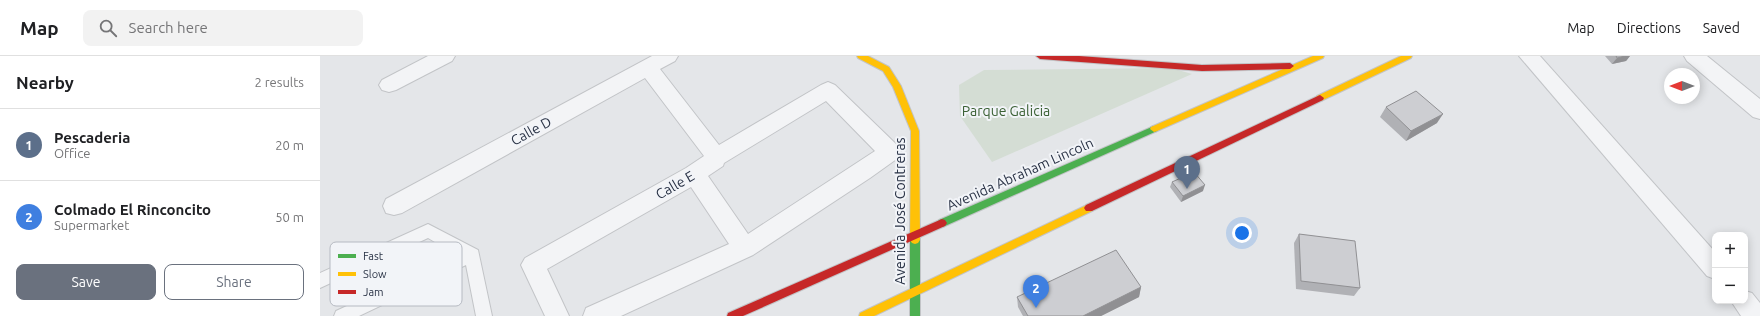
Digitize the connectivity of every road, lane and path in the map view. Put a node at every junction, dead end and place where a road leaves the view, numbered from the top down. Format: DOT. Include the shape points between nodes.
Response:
graph roads {
  1 [pos="445,56"];
  2 [pos="668,56"];
  3 [pos="861,56"];
  4 [pos="1040,56"];
  5 [pos="1106,56"];
  6 [pos="1322,56"];
  7 [pos="1408,56"];
  8 [pos="1529,56"];
  9 [pos="1694,56"];
  10 [pos="1299,66"];
  11 [pos="648,67"];
  12 [pos="389,85"];
  13 [pos="1760,112"];
  14 [pos="716,157"];
  15 [pos="694,174"];
  16 [pos="394,206"];
  17 [pos="916,235"];
  18 [pos="404,242"];
  19 [pos="448,242"];
  20 [pos="745,248"];
  21 [pos="462,250"];
  22 [pos="472,255"];
  23 [pos="462,260"];
  24 [pos="1714,268"];
  25 [pos="330,276"];
  26 [pos="320,281"];
  27 [pos="914,293"];
  28 [pos="1746,304"];
  29 [pos="363,306"];
  30 [pos="342,316"];
  31 [pos="484,316"];
  32 [pos="557,316"];
  33 [pos="595,316"];
  34 [pos="732,316"];
  35 [pos="864,316"];
  36 [pos="915,316"];
  37 [pos="1756,316"];
  1 -- 12 [label="street"];
  2 -- 11 [label="street, Calle D"];
  3 -- 17 [label="main road, Avenida José Contreras" via="886,69 897,86 915,131"];
  4 -- 10 [label="main road" via="1202,68"];
  5 -- 10 [label="lane"];
  6 -- 10 [label="lane"];
  7 -- 27 [label="main road"];
  8 -- 24 [label="street"];
  9 -- 13 [label="street"];
  10 -- 17 [label="main road, Avenida Abraham Lincoln"];
  11 -- 14 [label="street"];
  11 -- 16 [label="street, Calle D"];
  14 -- 15 [label="street, Calle E" via="714,162"];
  14 -- 20 [label="street, Calle E" via="828,90 890,152"];
  15 -- 20 [label="street"];
  15 -- 32 [label="street, Calle E" via="533,265"];
  17 -- 27 [label="main road, Avenida José Contreras"];
  17 -- 34 [label="main road, Avenida Abraham Lincoln"];
  18 -- 19 [label="lane" via="428,231"];
  20 -- 33 [label="street"];
  21 -- 22 [label="lane"];
  22 -- 23 [label="lane"];
  22 -- 31 [label="lane"];
  25 -- 26 [label="lane"];
  27 -- 35 [label="main road"];
  27 -- 36 [label="main road, Avenida José Contreras"];
  28 -- 37 [label="street"];
  29 -- 30 [label="lane"];
}
